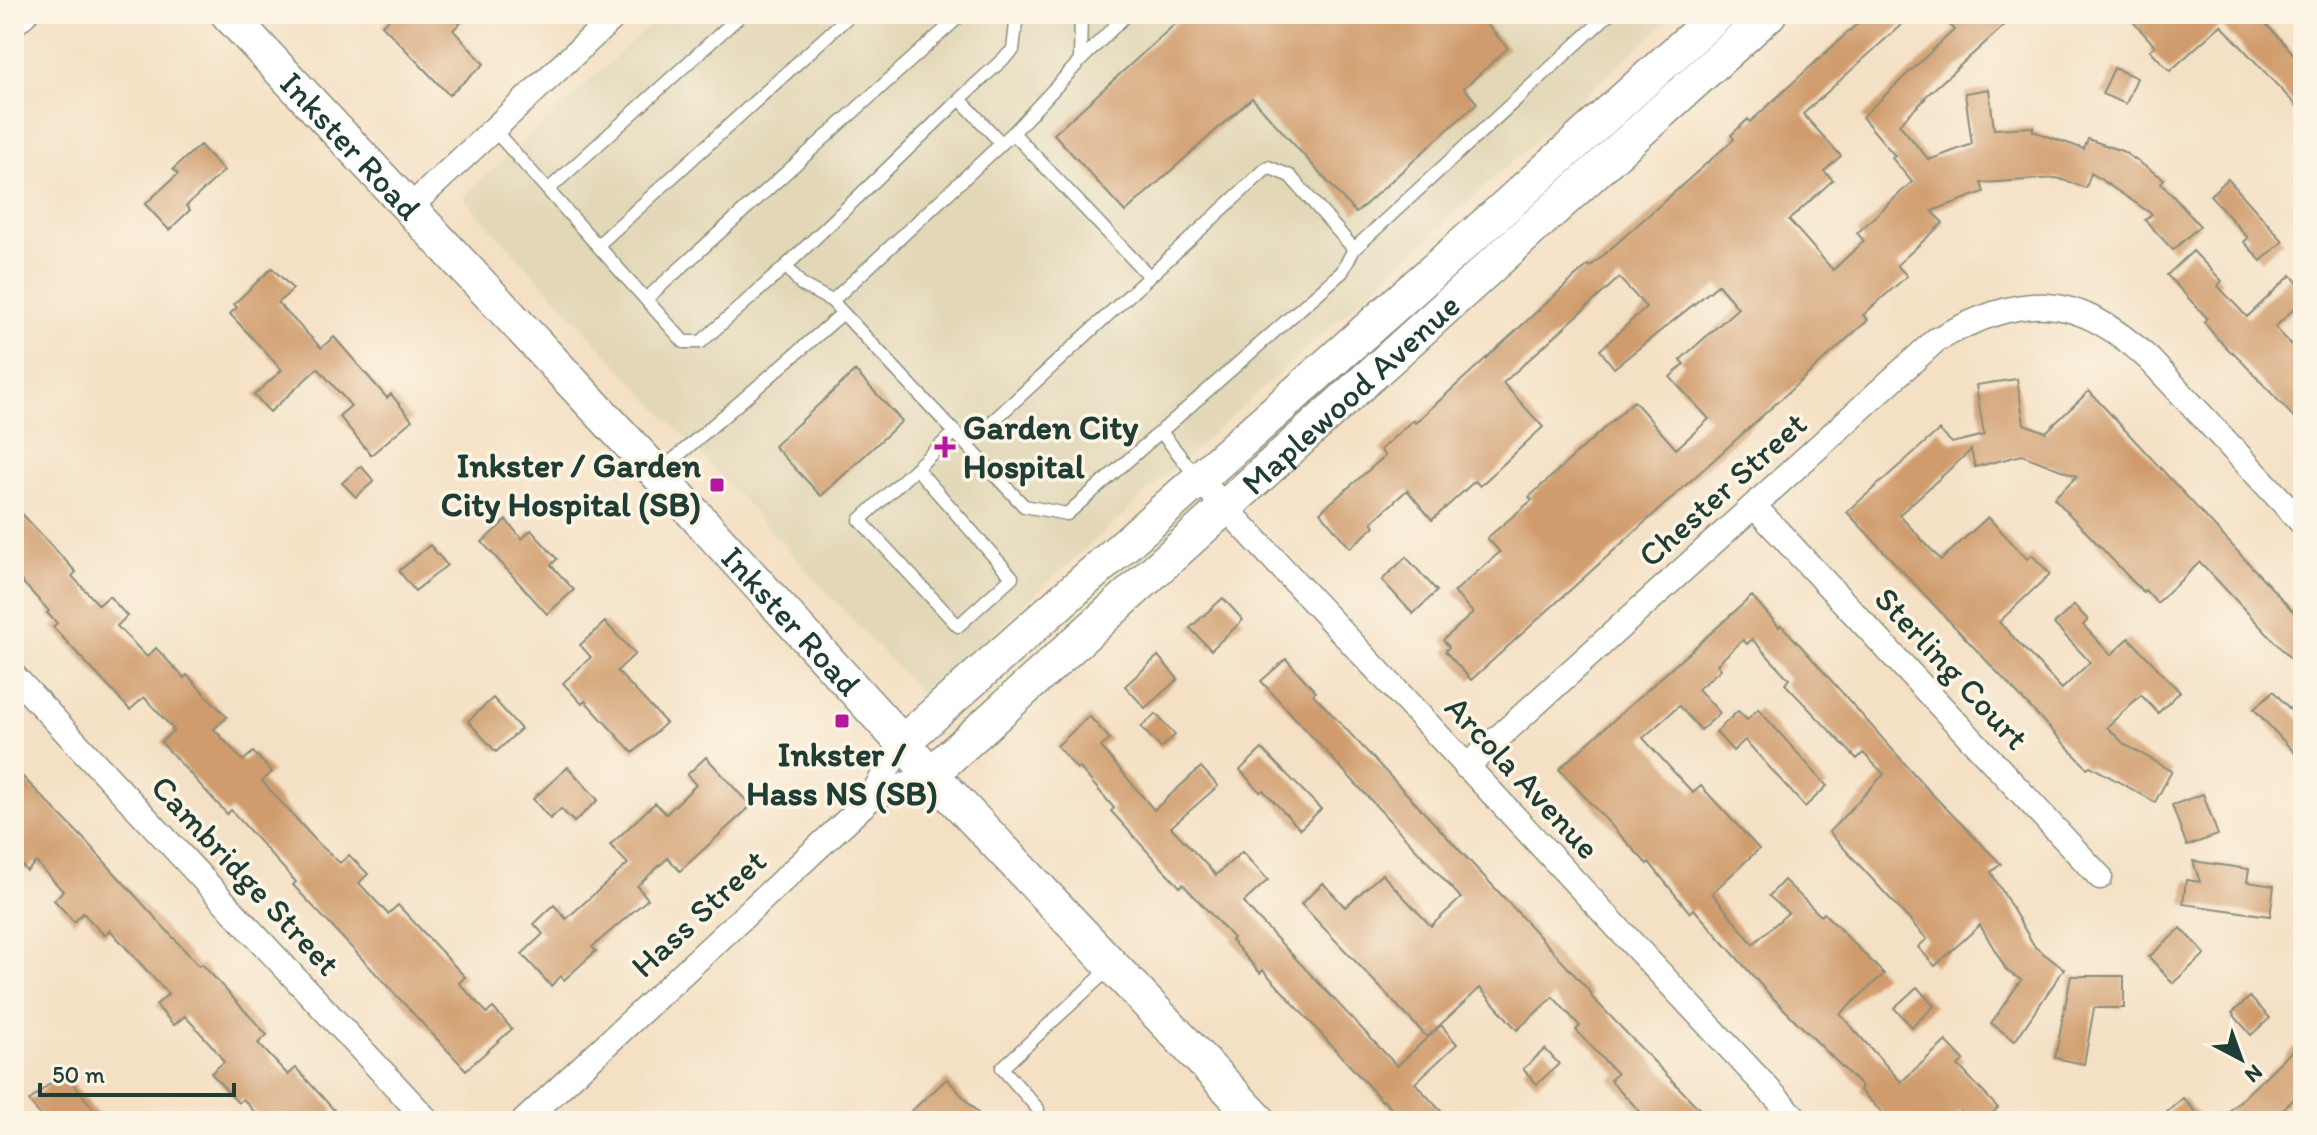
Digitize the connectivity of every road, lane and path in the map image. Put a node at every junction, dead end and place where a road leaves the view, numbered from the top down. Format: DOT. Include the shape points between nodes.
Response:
graph roads {
  1 [pos="25,14"];
  2 [pos="228,14"];
  3 [pos="617,14"];
  4 [pos="742,14"];
  5 [pos="851,14"];
  6 [pos="962,14"];
  7 [pos="1017,14"];
  8 [pos="1081,14"];
  9 [pos="1127,14"];
  10 [pos="1609,14"];
  11 [pos="1718,14"];
  12 [pos="1769,14"];
  13 [pos="14,24"];
  14 [pos="1080,61"];
  15 [pos="960,99"];
  16 [pos="494,130"];
  17 [pos="1013,133"];
  18 [pos="1001,143"];
  19 [pos="548,190"];
  20 [pos="409,208"];
  21 [pos="1506,228"];
  22 [pos="598,245"];
  23 [pos="1354,249"];
  24 [pos="786,266"];
  25 [pos="1149,276"];
  26 [pos="646,299"];
  27 [pos="832,301"];
  28 [pos="843,313"];
  29 [pos="955,432"];
  30 [pos="1161,432"];
  31 [pos="967,445"];
  32 [pos="916,468"];
  33 [pos="657,474"];
  34 [pos="1199,479"];
  35 [pos="1225,506"];
  36 [pos="1754,506"];
  37 [pos="2303,524"];
  38 [pos="14,676"];
  39 [pos="903,742"];
  40 [pos="1466,767"];
  41 [pos="931,774"];
  42 [pos="869,800"];
  43 [pos="2100,877"];
  44 [pos="1113,966"];
  45 [pos="1038,1109"];
  46 [pos="428,1121"];
  47 [pos="524,1121"];
  48 [pos="1259,1121"];
  49 [pos="1798,1121"];
  1 -- 13 [label="street"];
  2 -- 20 [label="street, Inkster Road"];
  3 -- 16 [label="street"];
  4 -- 19 [label="lane"];
  5 -- 22 [label="lane"];
  6 -- 26 [label="lane"];
  7 -- 15 [label="lane" via="1013,50"];
  8 -- 14 [label="lane"];
  9 -- 14 [label="lane"];
  10 -- 23 [label="lane"];
  11 -- 21 [label="street, Maplewood Avenue"];
  12 -- 21 [label="street, Maplewood Avenue"];
  14 -- 17 [label="lane"];
  15 -- 18 [label="lane"];
  15 -- 24 [label="lane"];
  16 -- 19 [label="lane"];
  16 -- 20 [label="street"];
  17 -- 18 [label="lane"];
  17 -- 25 [label="lane"];
  18 -- 27 [label="lane"];
  19 -- 22 [label="lane"];
  20 -- 33 [label="street, Inkster Road"];
  21 -- 34 [label="street, Maplewood Avenue"];
  21 -- 35 [label="street, Maplewood Avenue"];
  22 -- 26 [label="lane"];
  23 -- 25 [label="lane" via="1290,176 1268,167"];
  23 -- 30 [label="lane" via="1342,272"];
  24 -- 26 [label="lane" via="701,342 684,342"];
  24 -- 27 [label="lane" via="802,285"];
  25 -- 31 [label="lane"];
  27 -- 28 [label="lane"];
  28 -- 29 [label="lane"];
  28 -- 33 [label="lane"];
  29 -- 31 [label="lane"];
  29 -- 32 [label="lane"];
  30 -- 31 [label="lane" via="1067,514 1024,506"];
  30 -- 34 [label="lane"];
  32 -- 32 [label="lane" via="860,520 958,626 1012,577"];
  33 -- 39 [label="street, Inkster Road"];
  34 -- 35 [label="street, Arcola Avenue"];
  34 -- 39 [label="street, Maplewood Avenue"];
  35 -- 40 [label="street, Arcola Avenue"];
  35 -- 41 [label="street, Maplewood Avenue"];
  36 -- 37 [label="street, Chester Street" via="1936,340 1997,311 2025,306 2079,312 2122,334"];
  36 -- 40 [label="street, Chester Street"];
  36 -- 43 [label="street, Sterling Court"];
  38 -- 46 [label="street, Cambridge Street"];
  39 -- 41 [label="street, Inkster Road"];
  39 -- 42 [label="street"];
  40 -- 49 [label="street, Arcola Avenue"];
  41 -- 42 [label="street, Hass Street"];
  41 -- 44 [label="street, Inkster Road"];
  42 -- 47 [label="street, Hass Street"];
  44 -- 45 [label="lane" via="1002,1068"];
  44 -- 48 [label="street, Inkster Road"];
}
